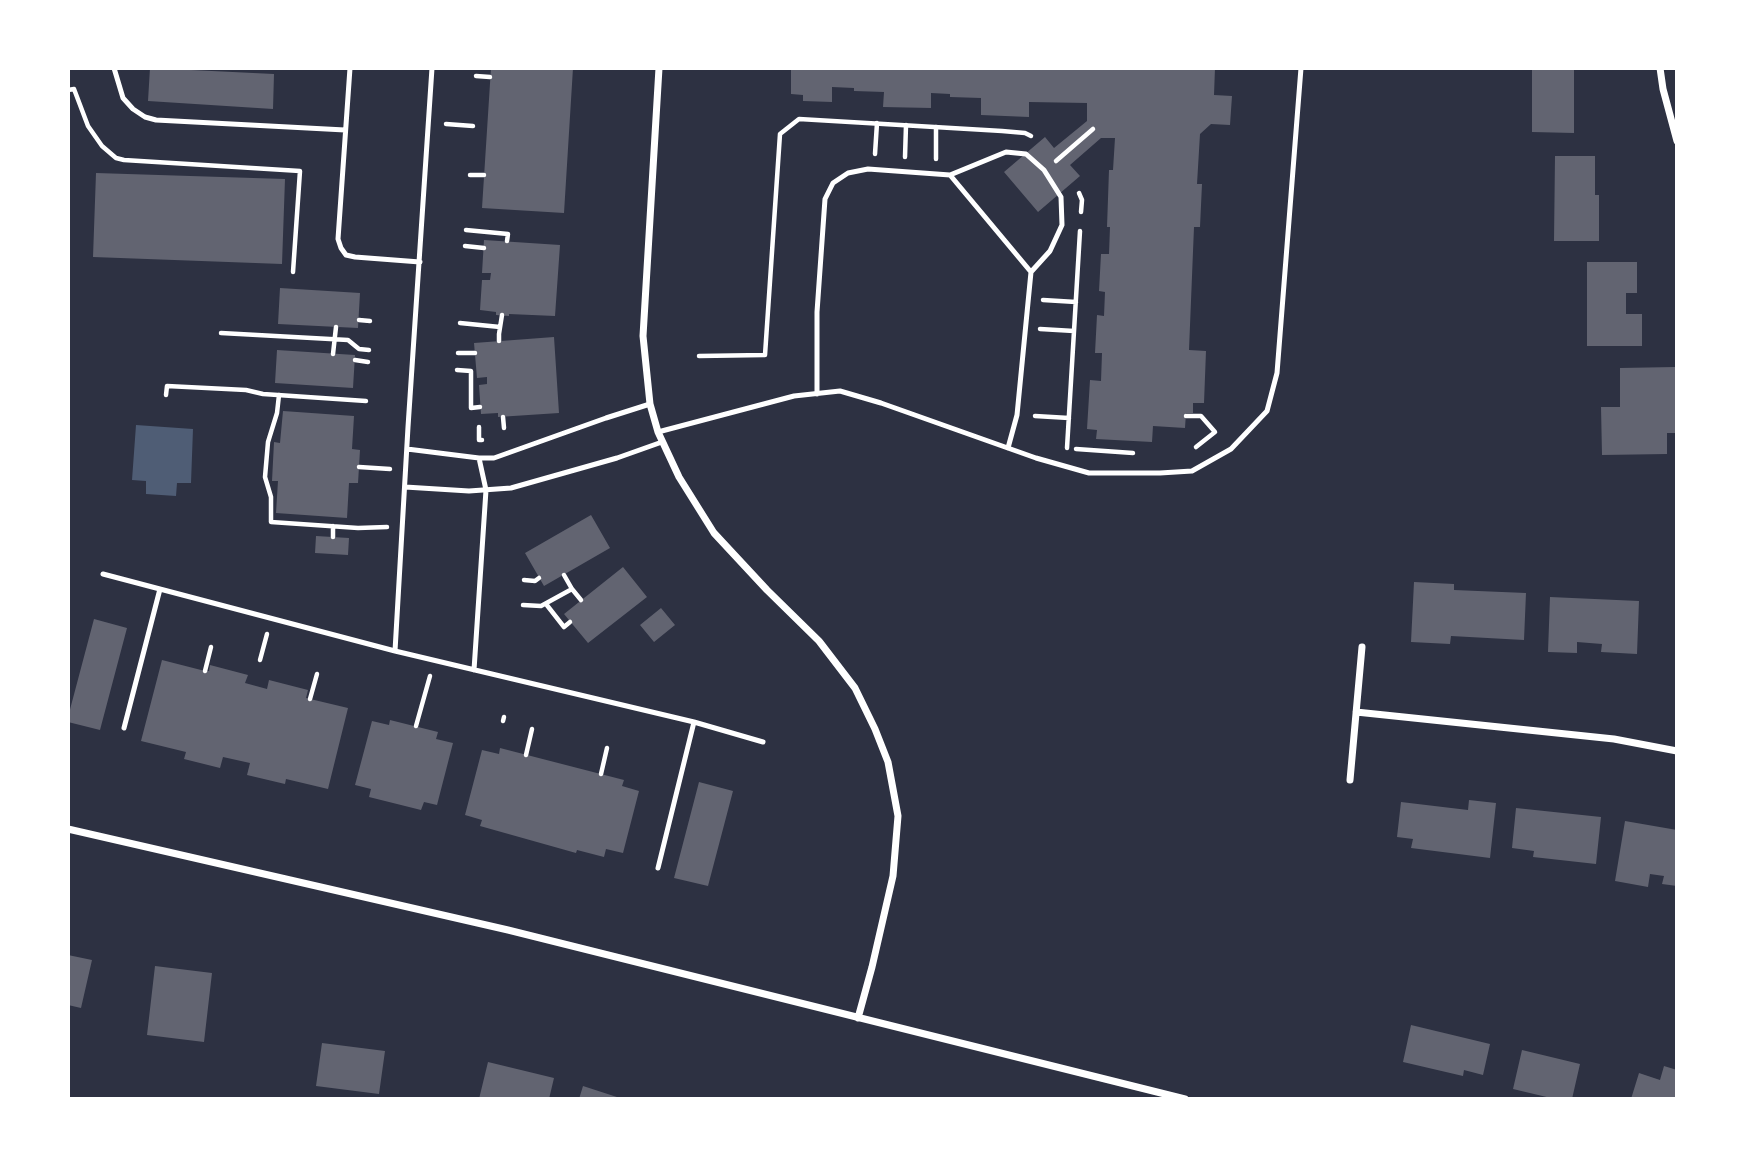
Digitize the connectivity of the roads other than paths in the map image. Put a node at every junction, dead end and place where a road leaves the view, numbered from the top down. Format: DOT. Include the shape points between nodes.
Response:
graph roads {
  1 [pos="114,68"];
  2 [pos="350,68"];
  3 [pos="432,68"];
  4 [pos="659,68"];
  5 [pos="1301,68"];
  6 [pos="1660,68"];
  7 [pos="345,130"];
  8 [pos="1677,141"];
  9 [pos="950,175"];
  10 [pos="420,262"];
  11 [pos="1031,272"];
  12 [pos="817,394"];
  13 [pos="650,404"];
  14 [pos="658,432"];
  15 [pos="662,442"];
  16 [pos="1008,448"];
  17 [pos="407,449"];
  18 [pos="479,458"];
  19 [pos="405,487"];
  20 [pos="486,490"];
  21 [pos="103,574"];
  22 [pos="160,589"];
  23 [pos="1362,647"];
  24 [pos="395,651"];
  25 [pos="474,670"];
  26 [pos="1356,712"];
  27 [pos="694,722"];
  28 [pos="124,728"];
  29 [pos="763,743"];
  30 [pos="1677,751"];
  31 [pos="1350,780"];
  32 [pos="68,829"];
  33 [pos="658,868"];
  34 [pos="858,1018"];
  35 [pos="1185,1099"];
  1 -- 7 [label="lane" via="123,98 133,109 156,120"];
  2 -- 7 [label="lane"];
  3 -- 10 [label="lane"];
  4 -- 13 [label="street" via="643,336"];
  5 -- 16 [label="lane" via="1277,373 1267,411 1231,449 1192,471 1089,473"];
  6 -- 8 [label="street"];
  7 -- 10 [label="lane" via="341,248 355,257"];
  9 -- 11 [label="lane"];
  9 -- 11 [label="lane" via="1006,152 1026,155 1044,170 1061,197 1062,225 1050,251"];
  9 -- 12 [label="lane" via="868,169 848,173 833,183 825,199"];
  10 -- 17 [label="lane"];
  11 -- 16 [label="lane" via="1017,415"];
  12 -- 14 [label="lane"];
  12 -- 16 [label="lane" via="839,391"];
  13 -- 14 [label="street"];
  13 -- 18 [label="lane" via="494,458"];
  14 -- 15 [label="street"];
  15 -- 20 [label="lane" via="511,488"];
  15 -- 34 [label="street" via="714,533 819,641 855,688 888,762 898,816 893,876"];
  17 -- 18 [label="lane"];
  17 -- 19 [label="lane"];
  18 -- 20 [label="lane"];
  19 -- 20 [label="lane"];
  19 -- 24 [label="lane"];
  20 -- 25 [label="lane"];
  21 -- 22 [label="lane"];
  22 -- 24 [label="lane"];
  22 -- 28 [label="lane"];
  23 -- 26 [label="street"];
  24 -- 25 [label="lane"];
  25 -- 27 [label="lane"];
  26 -- 30 [label="street" via="1614,739"];
  26 -- 31 [label="street"];
  27 -- 29 [label="lane"];
  27 -- 33 [label="lane"];
  32 -- 34 [label="street" via="508,930"];
  34 -- 35 [label="street"];
}
